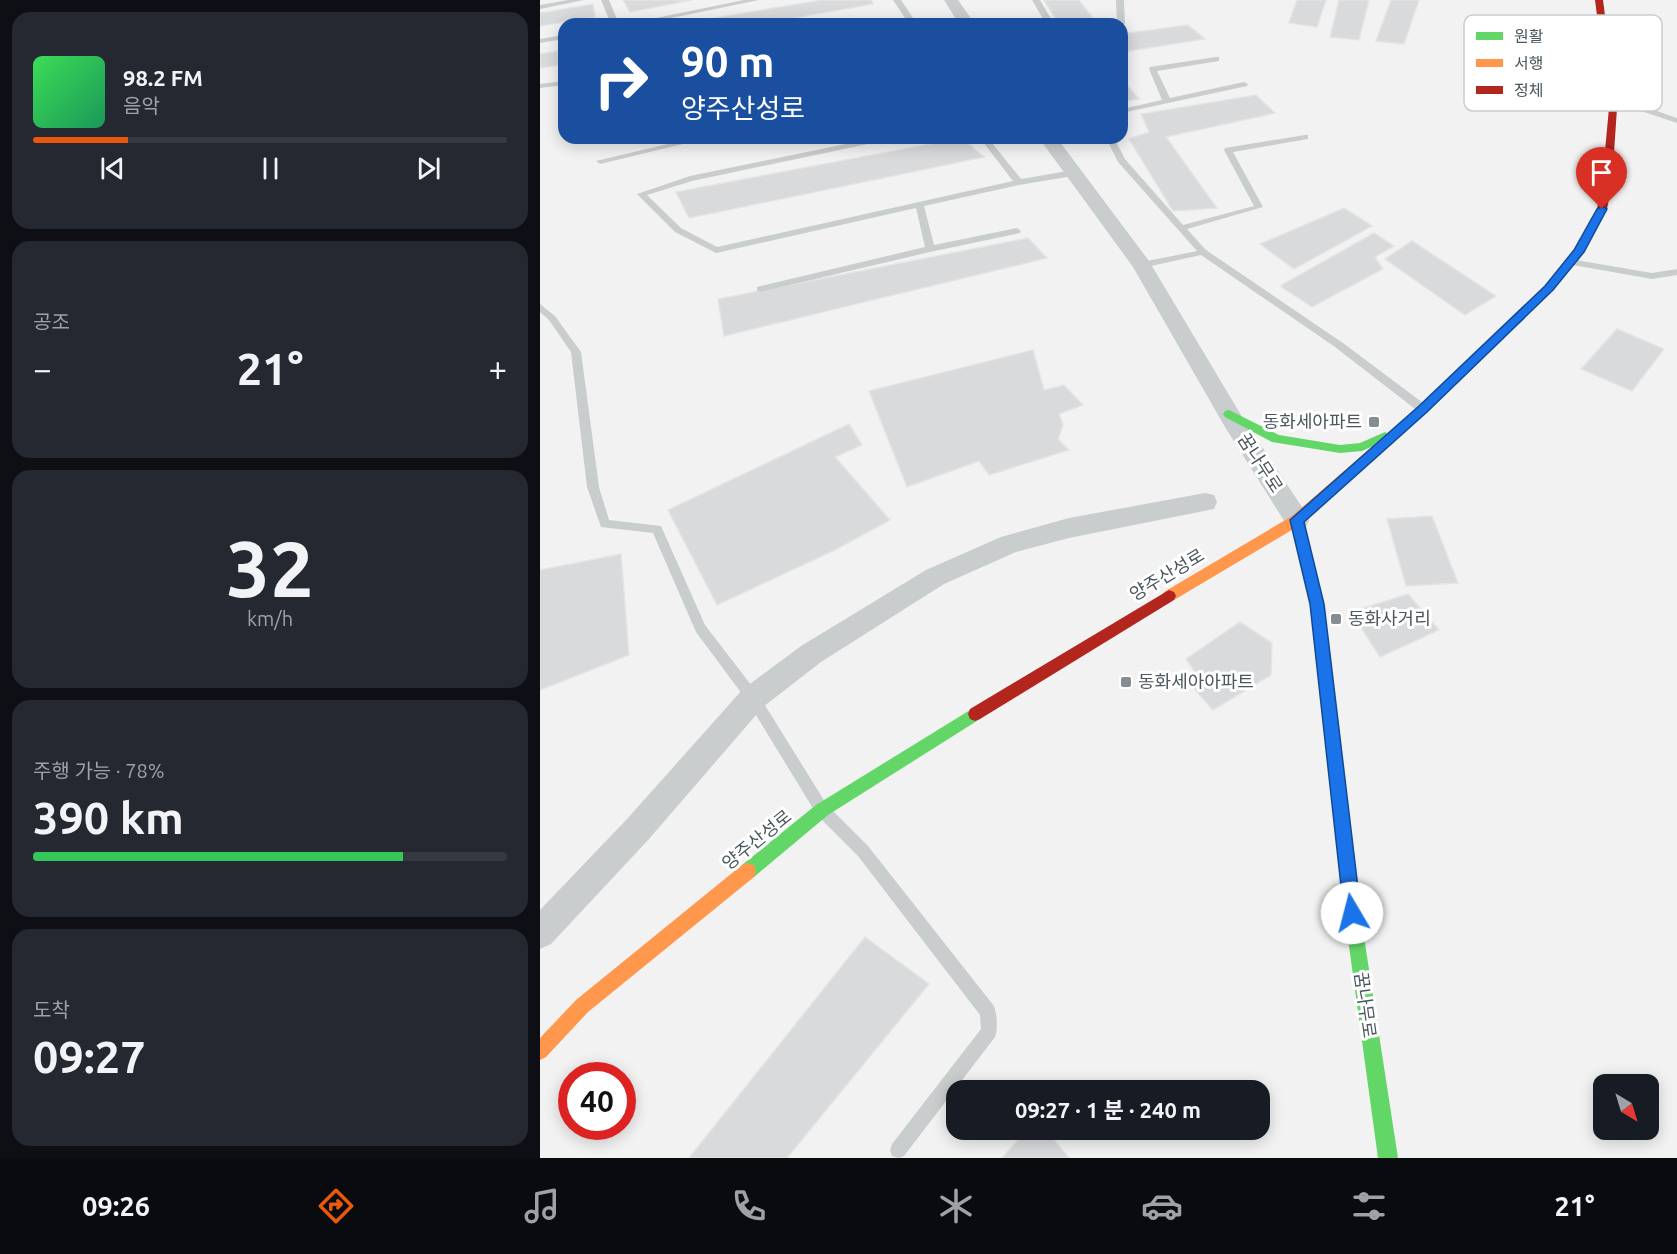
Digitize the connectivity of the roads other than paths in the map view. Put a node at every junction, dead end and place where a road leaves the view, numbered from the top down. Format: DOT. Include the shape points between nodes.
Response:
graph roads {
  1 [pos="580,0"];
  2 [pos="605,0"];
  3 [pos="755,0"];
  4 [pos="897,0"];
  5 [pos="951,0"];
  6 [pos="1036,0"];
  7 [pos="1120,0"];
  8 [pos="1599,0"];
  9 [pos="540,7"];
  10 [pos="1601,15"];
  11 [pos="612,18"];
  12 [pos="662,18"];
  13 [pos="906,18"];
  14 [pos="963,18"];
  15 [pos="1046,18"];
  16 [pos="1121,18"];
  17 [pos="558,38"];
  18 [pos="540,41"];
  19 [pos="1216,59"];
  20 [pos="558,83"];
  21 [pos="1244,84"];
  22 [pos="540,86"];
  23 [pos="1167,101"];
  24 [pos="1128,110"];
  25 [pos="1610,111"];
  26 [pos="1648,111"];
  27 [pos="1677,121"];
  28 [pos="1305,137"];
  29 [pos="677,144"];
  30 [pos="858,144"];
  31 [pos="989,144"];
  32 [pos="1052,144"];
  33 [pos="1113,144"];
  34 [pos="600,161"];
  35 [pos="1073,173"];
  36 [pos="1019,182"];
  37 [pos="919,204"];
  38 [pos="1181,228"];
  39 [pos="1017,231"];
  40 [pos="930,249"];
  41 [pos="1203,252"];
  42 [pos="1570,262"];
  43 [pos="1142,265"];
  44 [pos="1677,272"];
  45 [pos="760,289"];
  46 [pos="540,307"];
  47 [pos="1423,409"];
  48 [pos="1229,414"];
  49 [pos="1403,427"];
  50 [pos="1206,502"];
  51 [pos="1297,520"];
  52 [pos="753,698"];
  53 [pos="822,810"];
  54 [pos="540,933"];
  55 [pos="540,1051"];
  56 [pos="898,1150"];
  57 [pos="1388,1158"];
  1 -- 9 [label="lane"];
  2 -- 11 [label="lane"];
  3 -- 12 [label="lane"];
  4 -- 13 [label="lane"];
  5 -- 14 [label="street"];
  6 -- 15 [label="lane"];
  7 -- 16 [label="lane"];
  8 -- 10 [label="street, 양주산성로"];
  17 -- 18 [label="lane"];
  19 -- 23 [label="lane" via="1153,69"];
  20 -- 22 [label="lane"];
  21 -- 23 [label="lane"];
  23 -- 24 [label="lane"];
  25 -- 42 [label="street, 양주산성로" via="1602,209"];
  26 -- 27 [label="lane"];
  28 -- 38 [label="lane" via="1228,150 1258,207"];
  29 -- 34 [label="lane"];
  30 -- 37 [label="lane" via="690,179 641,194 678,230 716,250"];
  31 -- 36 [label="lane"];
  32 -- 35 [label="street, 꿈나무로"];
  33 -- 38 [label="lane" via="1121,160"];
  35 -- 36 [label="lane"];
  35 -- 43 [label="street, 꿈나무로"];
  36 -- 37 [label="lane"];
  37 -- 40 [label="lane"];
  38 -- 41 [label="lane"];
  39 -- 40 [label="lane"];
  40 -- 45 [label="lane"];
  41 -- 43 [label="lane"];
  41 -- 47 [label="lane" via="1339,345"];
  42 -- 44 [label="lane" via="1652,276"];
  42 -- 47 [label="street, 양주산성로" via="1549,288"];
  43 -- 48 [label="street, 꿈나무로"];
  46 -- 52 [label="lane" via="576,352 593,488 605,524 657,530 700,628"];
  47 -- 49 [label="street, 양주산성로"];
  48 -- 49 [label="street" via="1276,439 1340,449 1362,447"];
  48 -- 51 [label="street, 꿈나무로"];
  49 -- 51 [label="street, 양주산성로"];
  50 -- 52 [label="street" via="1069,528 978,557 935,577 811,654"];
  51 -- 53 [label="street, 양주산성로" via="1049,667"];
  51 -- 57 [label="street, 꿈나무로" via="1317,604 1349,890"];
  52 -- 53 [label="lane"];
  52 -- 54 [label="street"];
  53 -- 55 [label="street, 양주산성로" via="582,1006"];
  53 -- 56 [label="lane" via="863,851 988,1012 989,1031"];
}
